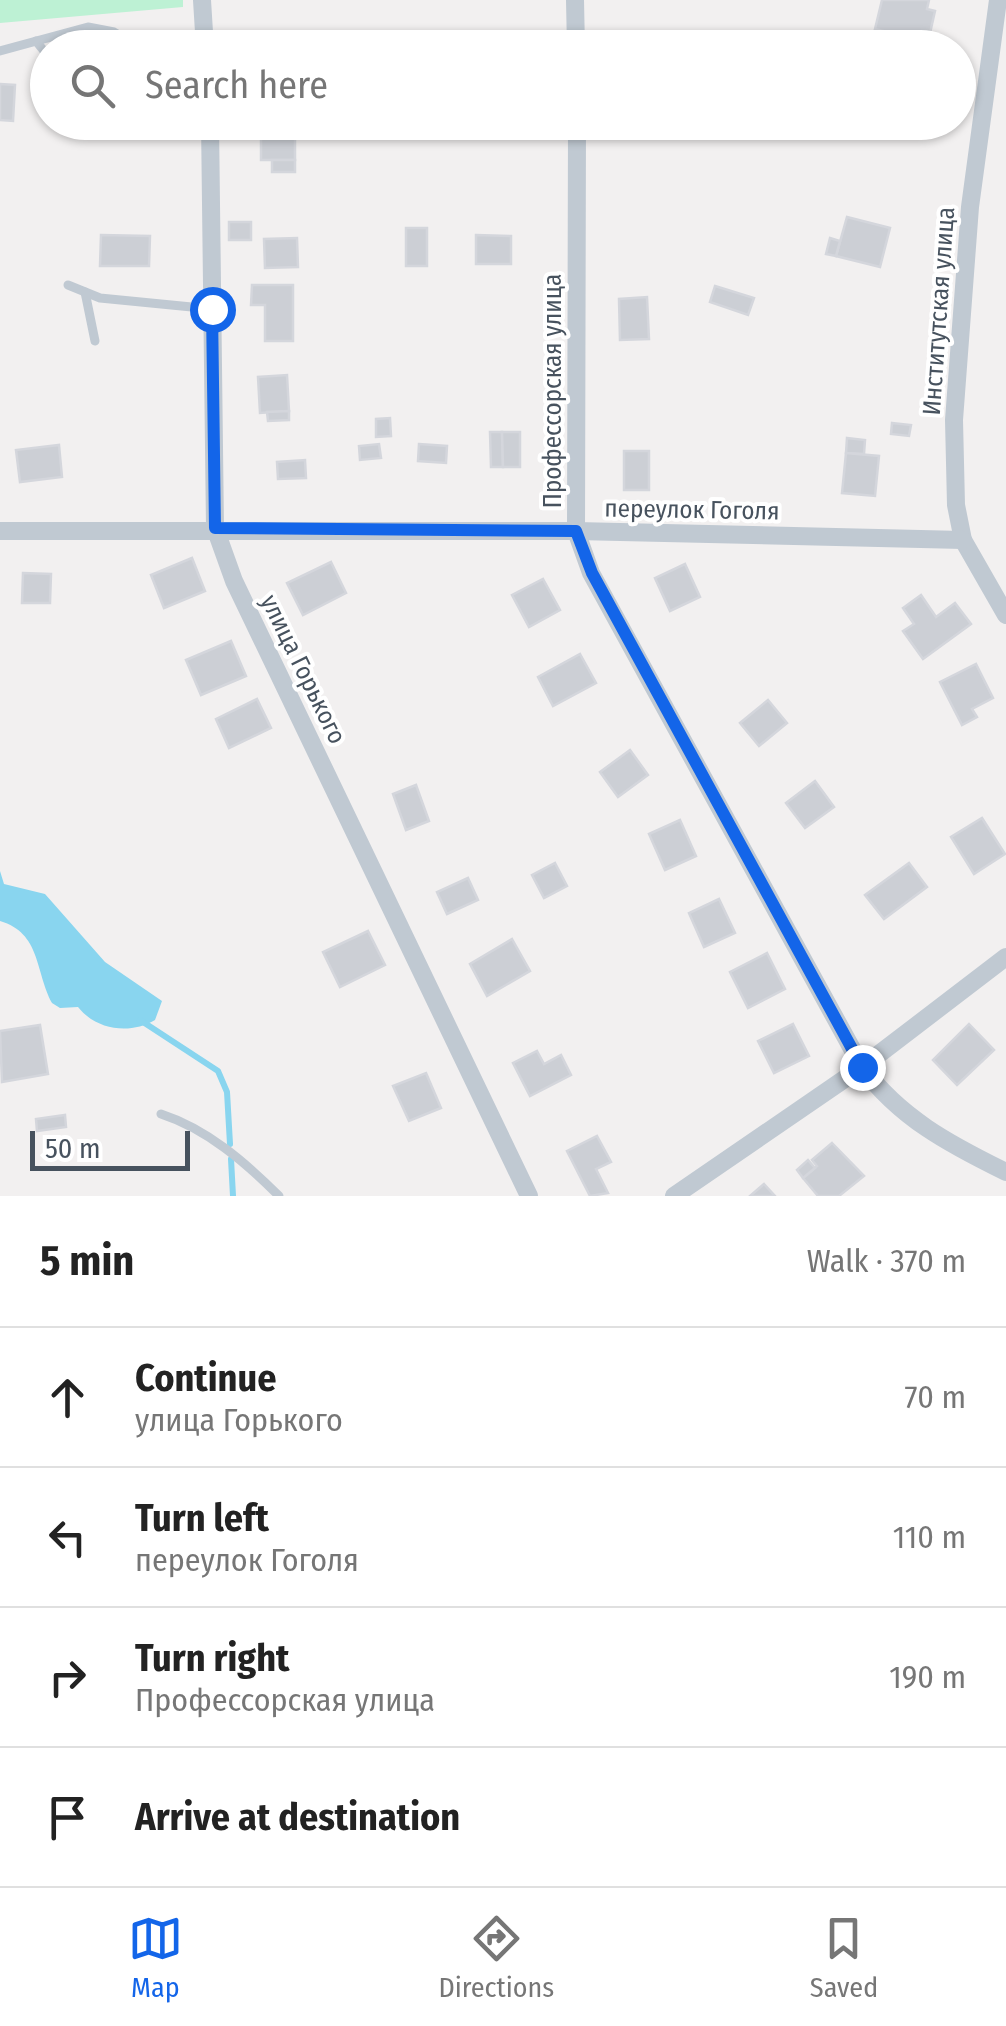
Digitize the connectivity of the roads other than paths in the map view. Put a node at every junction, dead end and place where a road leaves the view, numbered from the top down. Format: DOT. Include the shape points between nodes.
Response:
graph roads {
  1 [pos="202,0"];
  2 [pos="575,0"];
  3 [pos="998,0"];
  4 [pos="78,30"];
  5 [pos="104,30"];
  6 [pos="204,30"];
  7 [pos="576,30"];
  8 [pos="30,43"];
  9 [pos="0,50"];
  10 [pos="210,140"];
  11 [pos="578,140"];
  12 [pos="68,285"];
  13 [pos="85,292"];
  14 [pos="212,309"];
  15 [pos="95,341"];
  16 [pos="215,528"];
  17 [pos="0,531"];
  18 [pos="576,531"];
  19 [pos="963,540"];
  20 [pos="1006,615"];
  21 [pos="1006,956"];
  22 [pos="862,1067"];
  23 [pos="161,1114"];
  24 [pos="1006,1172"];
  25 [pos="279,1196"];
  26 [pos="529,1196"];
  27 [pos="674,1196"];
  1 -- 6 [label="street"];
  2 -- 7 [label="street"];
  3 -- 19 [label="street, Институтская улица" via="958,351 956,505"];
  4 -- 5 [label="lane"];
  8 -- 9 [label="lane"];
  10 -- 14 [label="street, улица Горького"];
  11 -- 18 [label="street, Профессорская улица"];
  12 -- 13 [label="lane"];
  13 -- 14 [label="lane"];
  13 -- 15 [label="lane"];
  14 -- 16 [label="street, улица Горького"];
  16 -- 17 [label="street, переулок Гоголя"];
  16 -- 18 [label="street, переулок Гоголя"];
  16 -- 26 [label="street, улица Горького" via="234,582"];
  18 -- 19 [label="street, переулок Гоголя"];
  18 -- 22 [label="street, Профессорская улица" via="592,573"];
  19 -- 20 [label="street, Институтская улица"];
  21 -- 22 [label="street"];
  22 -- 24 [label="street, Профессорская улица" via="910,1119"];
  22 -- 27 [label="street"];
  23 -- 25 [label="lane" via="188,1123 237,1156"];
}
